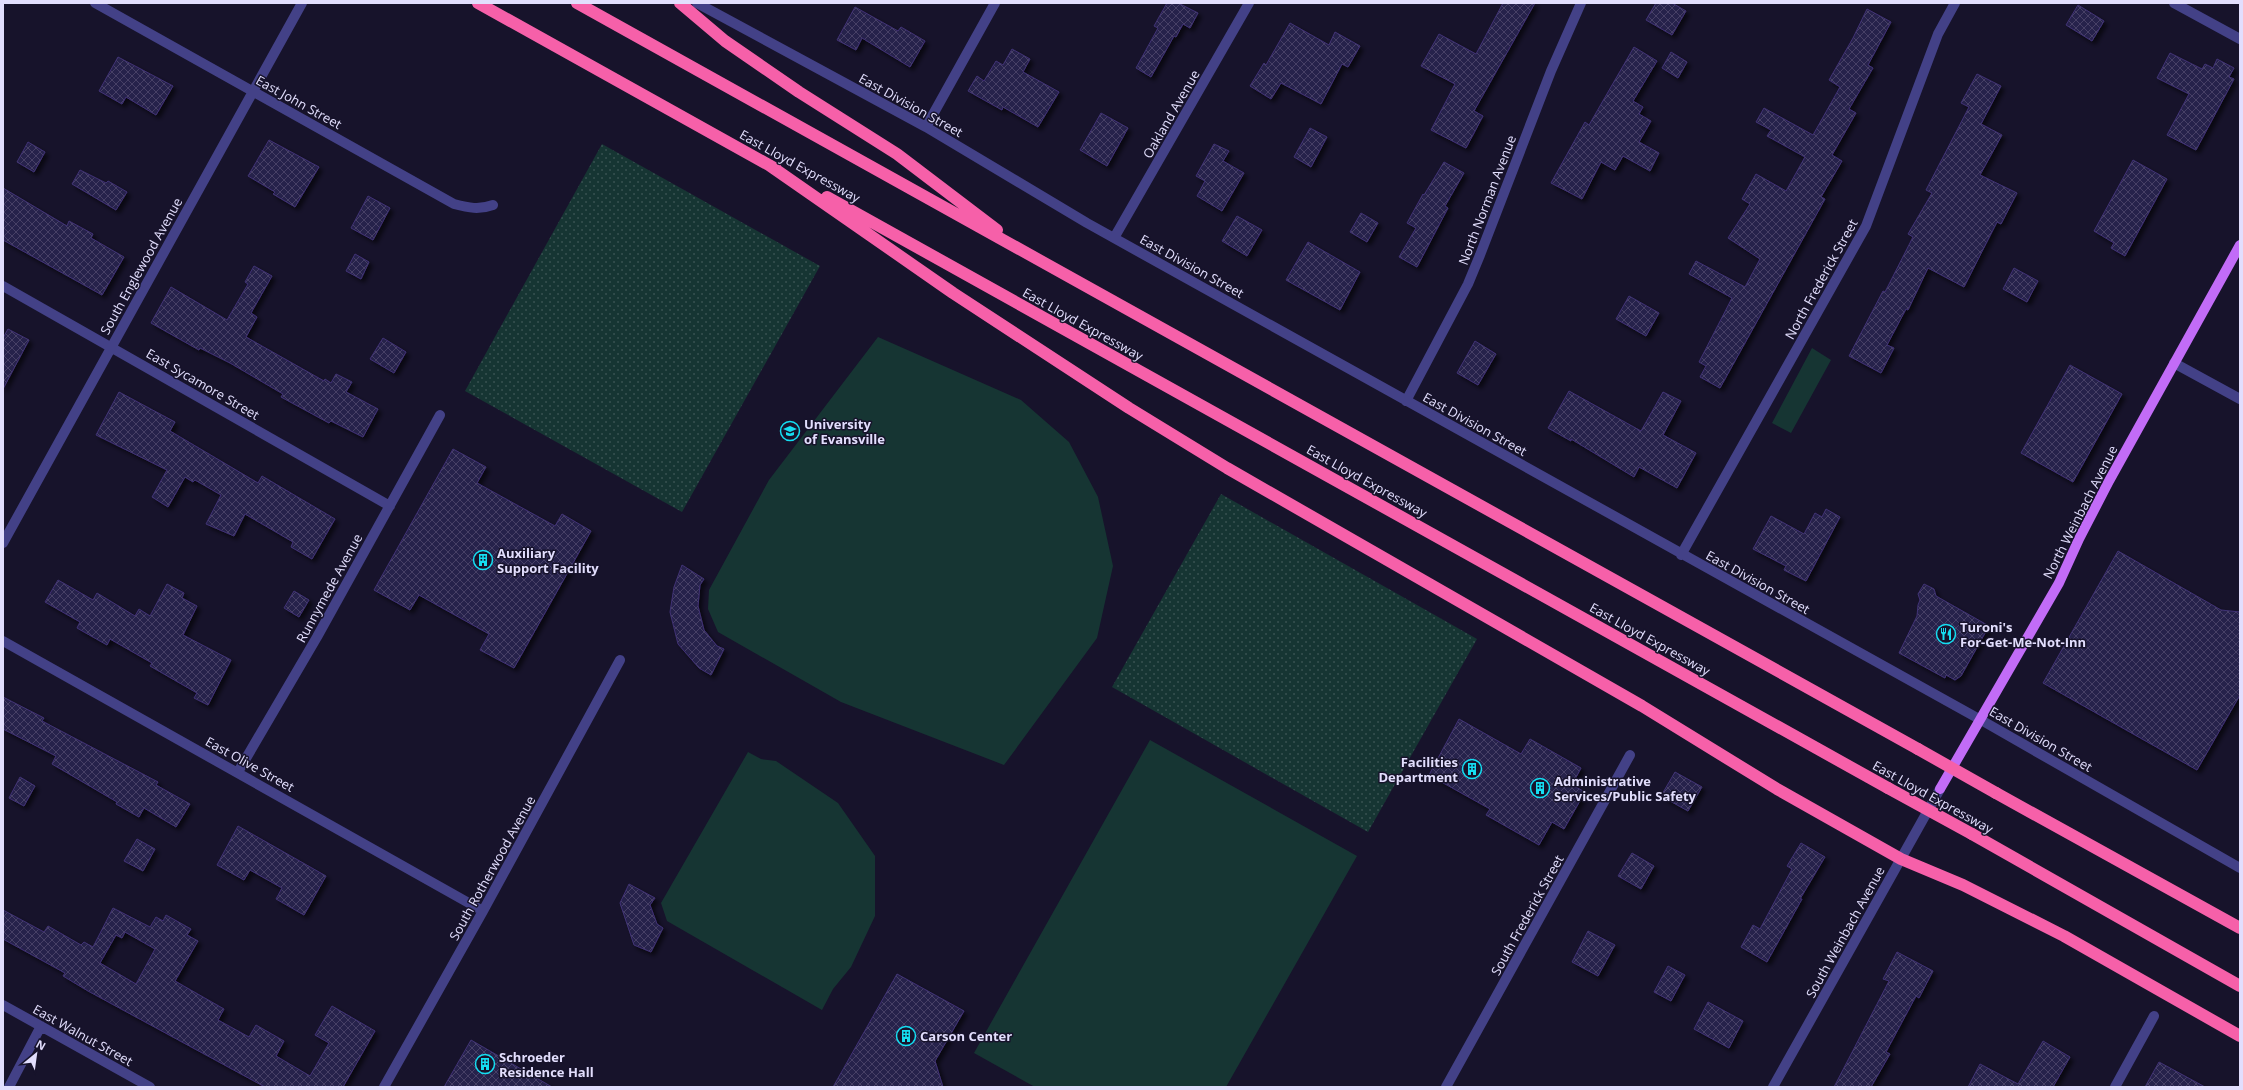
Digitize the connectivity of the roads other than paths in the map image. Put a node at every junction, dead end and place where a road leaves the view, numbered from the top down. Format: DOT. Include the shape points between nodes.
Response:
graph roads {
  1 [pos="95,3"];
  2 [pos="302,3"];
  3 [pos="478,3"];
  4 [pos="577,3"];
  5 [pos="680,3"];
  6 [pos="697,3"];
  7 [pos="995,3"];
  8 [pos="1249,3"];
  9 [pos="1580,3"];
  10 [pos="1954,3"];
  11 [pos="2174,3"];
  12 [pos="2240,39"];
  13 [pos="252,91"];
  14 [pos="926,126"];
  15 [pos="769,165"];
  16 [pos="493,205"];
  17 [pos="1114,238"];
  18 [pos="2240,245"];
  19 [pos="1033,257"];
  20 [pos="3,286"];
  21 [pos="111,346"];
  22 [pos="2174,363"];
  23 [pos="2240,399"];
  24 [pos="1406,401"];
  25 [pos="440,415"];
  26 [pos="390,506"];
  27 [pos="3,543"];
  28 [pos="1682,554"];
  29 [pos="3,641"];
  30 [pos="620,660"];
  31 [pos="1981,720"];
  32 [pos="1630,755"];
  33 [pos="238,772"];
  34 [pos="1940,789"];
  35 [pos="1901,859"];
  36 [pos="2240,868"];
  37 [pos="483,911"];
  38 [pos="2240,928"];
  39 [pos="2240,986"];
  40 [pos="3,1005"];
  41 [pos="2154,1016"];
  42 [pos="41,1026"];
  43 [pos="2240,1036"];
  44 [pos="8,1087"];
  45 [pos="150,1087"];
  46 [pos="384,1087"];
  47 [pos="1446,1087"];
  48 [pos="1773,1087"];
  49 [pos="2115,1087"];
  1 -- 13 [label="street, East John Street"];
  2 -- 13 [label="street, South Englewood Avenue"];
  3 -- 15 [label="highway, East Lloyd Expressway"];
  4 -- 19 [label="highway"];
  5 -- 19 [label="highway" via="725,42 897,154"];
  6 -- 14 [label="street, East Division Street"];
  7 -- 14 [label="street"];
  8 -- 17 [label="street, Oakland Avenue"];
  9 -- 24 [label="street, North Norman Avenue" via="1468,284"];
  10 -- 28 [label="street, North Frederick Street" via="1938,34 1866,226"];
  11 -- 12 [label="street"];
  13 -- 16 [label="street, East John Street" via="454,204 471,209"];
  13 -- 21 [label="street, South Englewood Avenue"];
  14 -- 17 [label="street, East Division Street"];
  15 -- 35 [label="highway" via="953,293 1176,438 1642,706 1777,789"];
  15 -- 39 [label="highway, East Lloyd Expressway, bridge" via="1972,834"];
  17 -- 24 [label="street, East Division Street"];
  18 -- 22 [label="main road, North Weinbach Avenue"];
  19 -- 38 [label="highway, bridge"];
  20 -- 21 [label="street, East Sycamore Street"];
  21 -- 26 [label="street, East Sycamore Street"];
  21 -- 27 [label="street, South Englewood Avenue"];
  22 -- 23 [label="street"];
  22 -- 31 [label="main road, North Weinbach Avenue" via="2109,481 2059,583"];
  24 -- 28 [label="street, East Division Street"];
  25 -- 26 [label="street, Runnymede Avenue"];
  26 -- 33 [label="street, Runnymede Avenue"];
  28 -- 31 [label="street, East Division Street"];
  29 -- 33 [label="street, East Olive Street"];
  30 -- 37 [label="street, South Rotherwood Avenue"];
  31 -- 34 [label="main road, North Weinbach Avenue"];
  31 -- 36 [label="street, East Division Street"];
  32 -- 47 [label="street, South Frederick Street"];
  33 -- 37 [label="street, East Olive Street"];
  34 -- 35 [label="street, South Weinbach Avenue"];
  35 -- 43 [label="highway" via="1963,885 2064,936"];
  35 -- 48 [label="street, South Weinbach Avenue"];
  37 -- 46 [label="street, South Rotherwood Avenue"];
  40 -- 42 [label="street, East Walnut Street"];
  41 -- 49 [label="street"];
  42 -- 44 [label="street"];
  42 -- 45 [label="street, East Walnut Street"];
}
